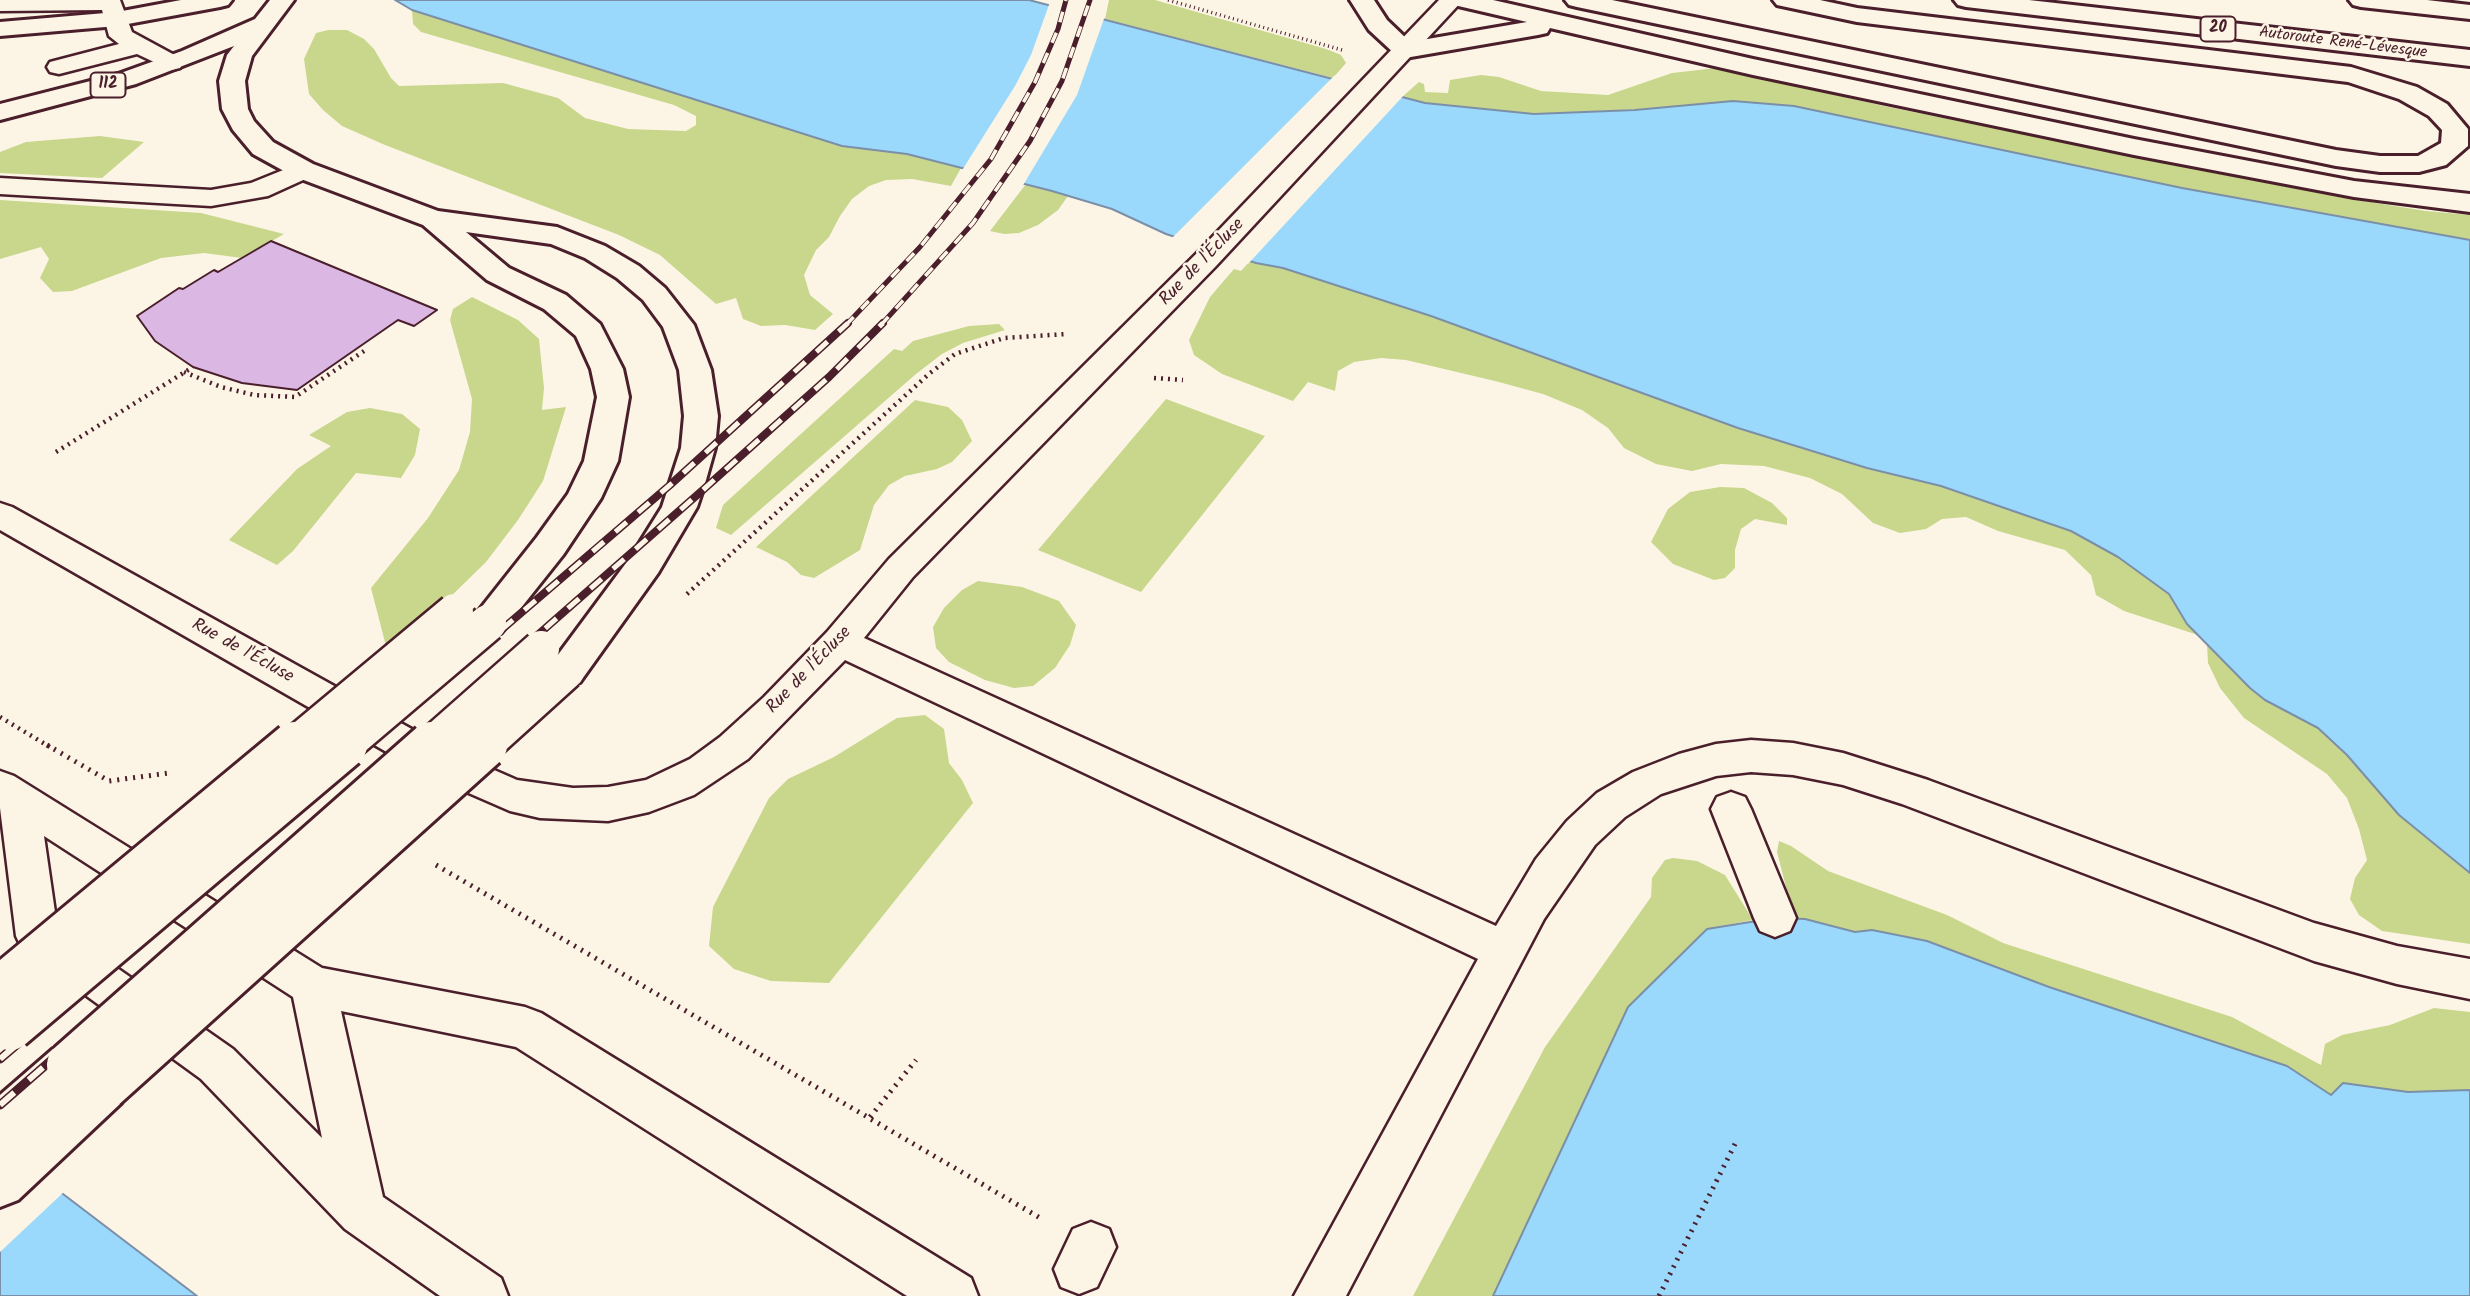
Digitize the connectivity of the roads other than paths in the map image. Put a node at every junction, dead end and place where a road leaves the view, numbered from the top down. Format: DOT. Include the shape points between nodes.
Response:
graph roads {
  1 [pos="282,0"];
  2 [pos="306,0"];
  3 [pos="1362,0"];
  4 [pos="1451,0"];
  5 [pos="1462,0"];
  6 [pos="1577,0"];
  7 [pos="1785,0"];
  8 [pos="1966,0"];
  9 [pos="2361,0"];
  10 [pos="216,1"];
  11 [pos="70,2"];
  12 [pos="0,5"];
  13 [pos="2470,12"];
  14 [pos="117,19"];
  15 [pos="1558,24"];
  16 [pos="260,26"];
  17 [pos="0,29"];
  18 [pos="141,46"];
  19 [pos="1405,50"];
  20 [pos="2470,58"];
  21 [pos="172,64"];
  22 [pos="60,67"];
  23 [pos="0,112"];
  24 [pos="303,170"];
  25 [pos="0,186"];
  26 [pos="2470,203"];
  27 [pos="433,219"];
  28 [pos="0,515"];
  29 [pos="472,618"];
  30 [pos="840,642"];
  31 [pos="554,660"];
  32 [pos="9,793"];
  33 [pos="1731,809"];
  34 [pos="1775,918"];
  35 [pos="1505,951"];
  36 [pos="2470,979"];
  37 [pos="313,986"];
  38 [pos="0,990"];
  39 [pos="0,1035"];
  40 [pos="0,1127"];
  41 [pos="0,1182"];
  42 [pos="362,1212"];
  43 [pos="484,1296"];
  44 [pos="953,1296"];
  45 [pos="1319,1296"];
  1 -- 16 [label="main road"];
  2 -- 16 [label="main road, 112"];
  3 -- 19 [label="main road" via="1378,25"];
  4 -- 19 [label="lane, Rue de l'Écluse"];
  5 -- 15 [label="main road"];
  6 -- 7 [label="main road" via="2336,158 2419,164 2454,146 2455,129 2438,110 2389,86 2351,75 1857,15"];
  8 -- 20 [label="main road, Autoroute René-Lévesque / 20"];
  9 -- 13 [label="main road"];
  10 -- 14 [label="main road"];
  11 -- 12 [label="lane"];
  11 -- 14 [label="lane" via="111,3"];
  14 -- 17 [label="main road"];
  14 -- 18 [label="lane" via="121,36"];
  15 -- 19 [label="main road"];
  15 -- 26 [label="main road" via="2273,175"];
  16 -- 21 [label="main road, 112"];
  16 -- 24 [label="main road, 112" via="236,66 232,81 235,109 263,148"];
  18 -- 21 [label="lane"];
  18 -- 22 [label="lane"];
  19 -- 30 [label="lane, Rue de l'Écluse" via="1206,260 901,568"];
  21 -- 23 [label="main road, 112"];
  24 -- 25 [label="lane" via="258,190 211,198"];
  24 -- 27 [label="main road, 112"];
  27 -- 29 [label="main road" via="498,274 575,317 594,339 613,397 601,461 583,498 550,546"];
  27 -- 31 [label="main road" via="557,236 614,262 654,294 678,325 695,370 701,416 698,448 679,507 614,606"];
  28 -- 30 [label="lane, Rue de l'Écluse" via="439,763 540,802 608,804 681,784 734,748"];
  29 -- 38 [label="main road, bridge"];
  29 -- 39 [label="main road, bridge"];
  30 -- 35 [label="lane"];
  31 -- 40 [label="main road, bridge"];
  31 -- 41 [label="main road, bridge"];
  32 -- 37 [label="lane"];
  32 -- 42 [label="lane" via="37,936 217,1064"];
  33 -- 34 [label="lane"];
  35 -- 36 [label="lane" via="1551,872 1581,833 1611,805 1679,770 1751,756 1843,769 2314,942 2386,963"];
  35 -- 45 [label="lane"];
  37 -- 42 [label="lane"];
  37 -- 44 [label="lane" via="525,1028"];
  42 -- 43 [label="lane"];
}
